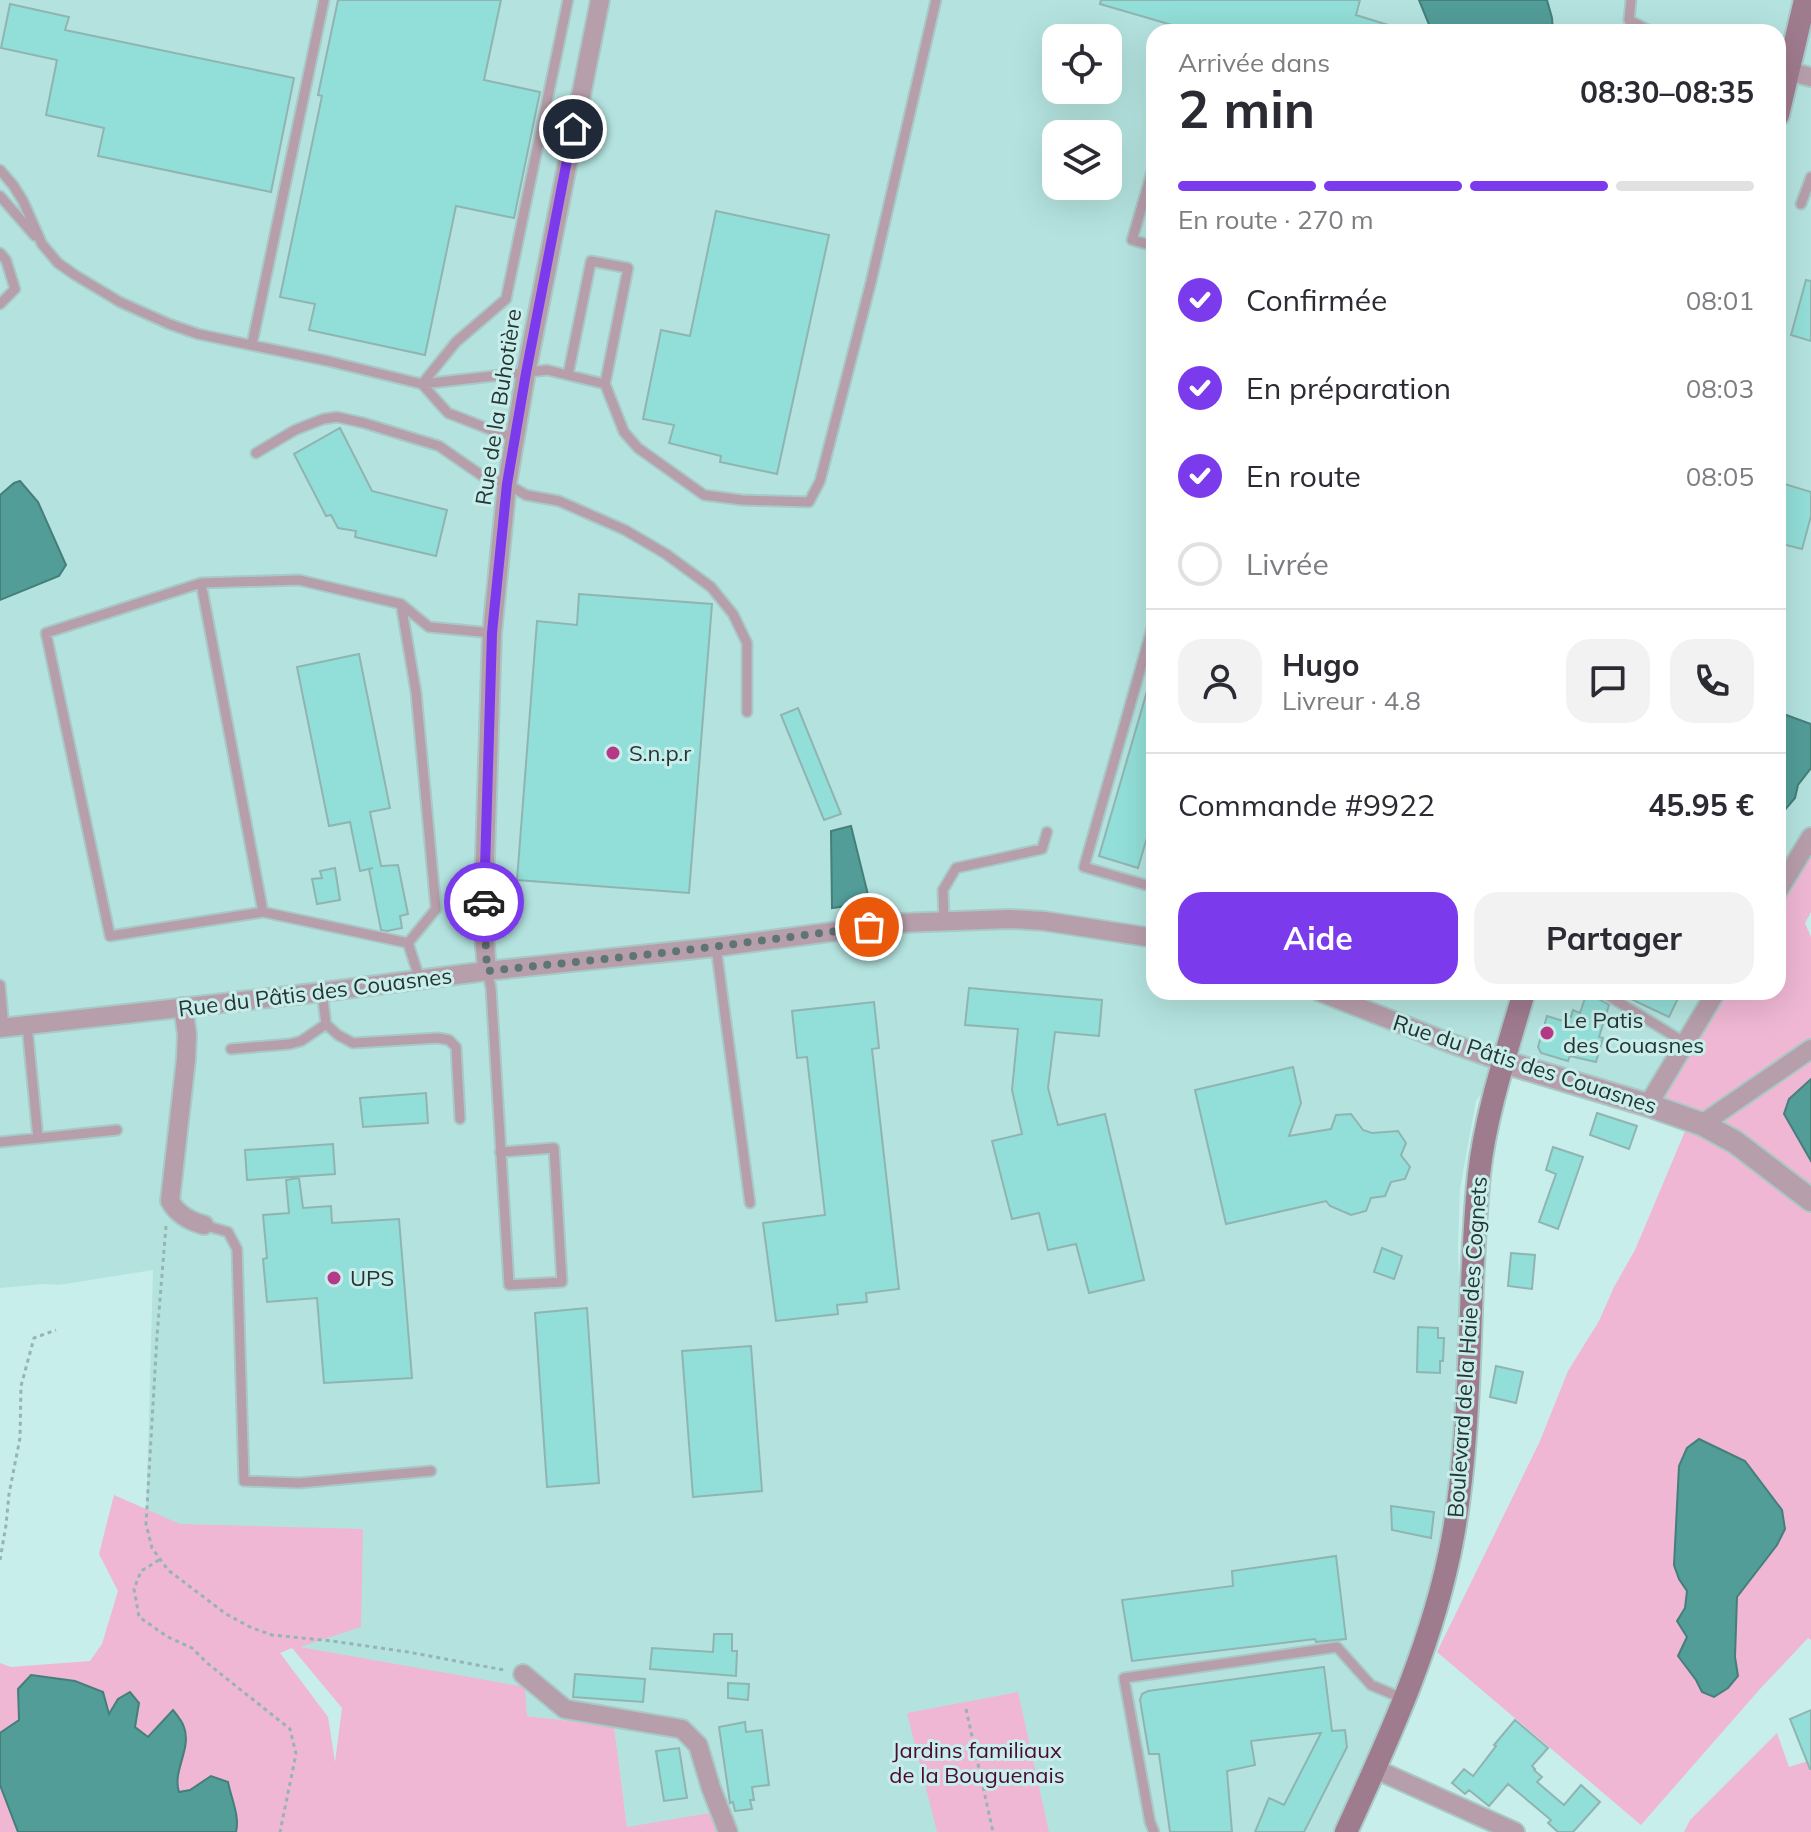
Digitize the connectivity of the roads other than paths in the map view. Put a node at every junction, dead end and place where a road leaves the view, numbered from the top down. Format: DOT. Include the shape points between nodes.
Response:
graph roads {
  1 [pos="324,0"];
  2 [pos="568,0"];
  3 [pos="600,0"];
  4 [pos="936,0"];
  5 [pos="1631,0"];
  6 [pos="1805,0"];
  7 [pos="1637,24"];
  8 [pos="1793,75"];
  9 [pos="0,170"];
  10 [pos="1811,177"];
  11 [pos="1146,192"];
  12 [pos="0,196"];
  13 [pos="1801,204"];
  14 [pos="42,244"];
  15 [pos="1146,244"];
  16 [pos="0,253"];
  17 [pos="0,304"];
  18 [pos="252,344"];
  19 [pos="526,373"];
  20 [pos="568,375"];
  21 [pos="422,384"];
  22 [pos="605,384"];
  23 [pos="516,437"];
  24 [pos="256,453"];
  25 [pos="507,484"];
  26 [pos="201,583"];
  27 [pos="401,604"];
  28 [pos="492,633"];
  29 [pos="1146,659"];
  30 [pos="747,712"];
  31 [pos="1047,832"];
  32 [pos="1811,837"];
  33 [pos="1786,878"];
  34 [pos="1146,885"];
  35 [pos="263,912"];
  36 [pos="944,921"];
  37 [pos="1146,937"];
  38 [pos="408,943"];
  39 [pos="716,947"];
  40 [pos="487,971"];
  41 [pos="420,980"];
  42 [pos="0,985"];
  43 [pos="322,992"];
  44 [pos="1340,1000"];
  45 [pos="1522,1000"];
  46 [pos="1615,1000"];
  47 [pos="1711,1000"];
  48 [pos="183,1007"];
  49 [pos="326,1024"];
  50 [pos="27,1025"];
  51 [pos="2,1028"];
  52 [pos="1684,1042"];
  53 [pos="231,1049"];
  54 [pos="1811,1049"];
  55 [pos="1504,1062"];
  56 [pos="1648,1105"];
  57 [pos="460,1119"];
  58 [pos="1702,1124"];
  59 [pos="117,1130"];
  60 [pos="38,1138"];
  61 [pos="0,1142"];
  62 [pos="500,1152"];
  63 [pos="1811,1200"];
  64 [pos="750,1203"];
  65 [pos="204,1225"];
  66 [pos="431,1471"];
  67 [pos="523,1674"];
  68 [pos="1404,1699"];
  69 [pos="1375,1769"];
  70 [pos="728,1832"];
  71 [pos="1154,1832"];
  72 [pos="1346,1832"];
  73 [pos="1515,1832"];
  1 -- 18 [label="lane"];
  2 -- 21 [label="lane" via="506,299 456,342"];
  3 -- 19 [label="street, Rue de la Buhotière"];
  4 -- 22 [label="lane" via="871,282 820,481 809,502 704,495 638,448 624,432"];
  5 -- 7 [label="lane" via="1629,20"];
  6 -- 8 [label="main road"];
  9 -- 14 [label="lane" via="23,201"];
  10 -- 13 [label="lane"];
  11 -- 15 [label="lane" via="1132,240"];
  12 -- 14 [label="lane"];
  14 -- 18 [label="lane" via="58,263 130,307 198,334"];
  16 -- 17 [label="lane" via="15,289"];
  18 -- 21 [label="lane"];
  19 -- 20 [label="lane"];
  19 -- 21 [label="lane"];
  19 -- 23 [label="street, Rue de la Buhotière"];
  20 -- 22 [label="lane"];
  20 -- 22 [label="lane" via="591,261 628,268"];
  21 -- 23 [label="lane" via="448,413"];
  23 -- 25 [label="street, Rue de la Buhotière"];
  24 -- 25 [label="lane" via="295,430 337,417 439,446 481,475"];
  25 -- 28 [label="street, Rue de la Buhotière"];
  25 -- 30 [label="lane" via="625,530 711,587 747,643"];
  26 -- 27 [label="lane" via="299,580"];
  26 -- 35 [label="lane"];
  26 -- 35 [label="lane" via="46,633 110,936"];
  27 -- 28 [label="lane" via="429,627"];
  27 -- 38 [label="lane" via="416,692 436,909"];
  28 -- 40 [label="street, Rue de la Buhotière" via="483,921"];
  29 -- 34 [label="lane" via="1084,867"];
  31 -- 36 [label="lane" via="1042,849 956,868 943,890"];
  32 -- 33 [label="street"];
  35 -- 38 [label="lane"];
  36 -- 37 [label="street, Rue du Pâtis des Couasnes" via="1044,921"];
  36 -- 39 [label="street, Rue du Pâtis des Couasnes"];
  38 -- 41 [label="lane"];
  39 -- 40 [label="street, Rue du Pâtis des Couasnes"];
  39 -- 64 [label="lane"];
  40 -- 41 [label="street, Rue du Pâtis des Couasnes"];
  40 -- 62 [label="lane"];
  41 -- 43 [label="street, Rue du Pâtis des Couasnes"];
  42 -- 51 [label="lane"];
  43 -- 48 [label="street, Rue du Pâtis des Couasnes"];
  43 -- 49 [label="lane"];
  44 -- 55 [label="street, Rue du Pâtis des Couasnes"];
  45 -- 55 [label="main road, Boulevard de la Haie des Cognets"];
  46 -- 52 [label="lane"];
  47 -- 52 [label="street"];
  48 -- 50 [label="street, Rue du Pâtis des Couasnes"];
  48 -- 65 [label="street" via="186,1059 170,1201 187,1219"];
  49 -- 53 [label="lane" via="290,1044"];
  49 -- 57 [label="lane" via="353,1043 449,1040 456,1047"];
  50 -- 51 [label="street, Rue du Pâtis des Couasnes"];
  50 -- 60 [label="lane"];
  52 -- 56 [label="street"];
  54 -- 58 [label="street"];
  55 -- 56 [label="street, Rue du Pâtis des Couasnes"];
  55 -- 68 [label="main road, Boulevard de la Haie des Cognets" via="1480,1170 1466,1428 1453,1535 1434,1617"];
  56 -- 58 [label="street, Rue du Pâtis des Couasnes"];
  58 -- 63 [label="street, Rue du Pâtis des Couasnes"];
  59 -- 60 [label="lane"];
  60 -- 61 [label="lane"];
  62 -- 62 [label="lane" via="509,1285 562,1282 554,1148"];
  65 -- 66 [label="lane" via="228,1232 237,1249 244,1481 299,1483"];
  67 -- 70 [label="street" via="565,1709 682,1729 698,1745"];
  68 -- 69 [label="main road, Boulevard de la Haie des Cognets"];
  68 -- 71 [label="lane" via="1371,1685 1337,1647 1124,1678"];
  69 -- 72 [label="main road, Boulevard de la Haie des Cognets"];
  69 -- 73 [label="street"];
}
